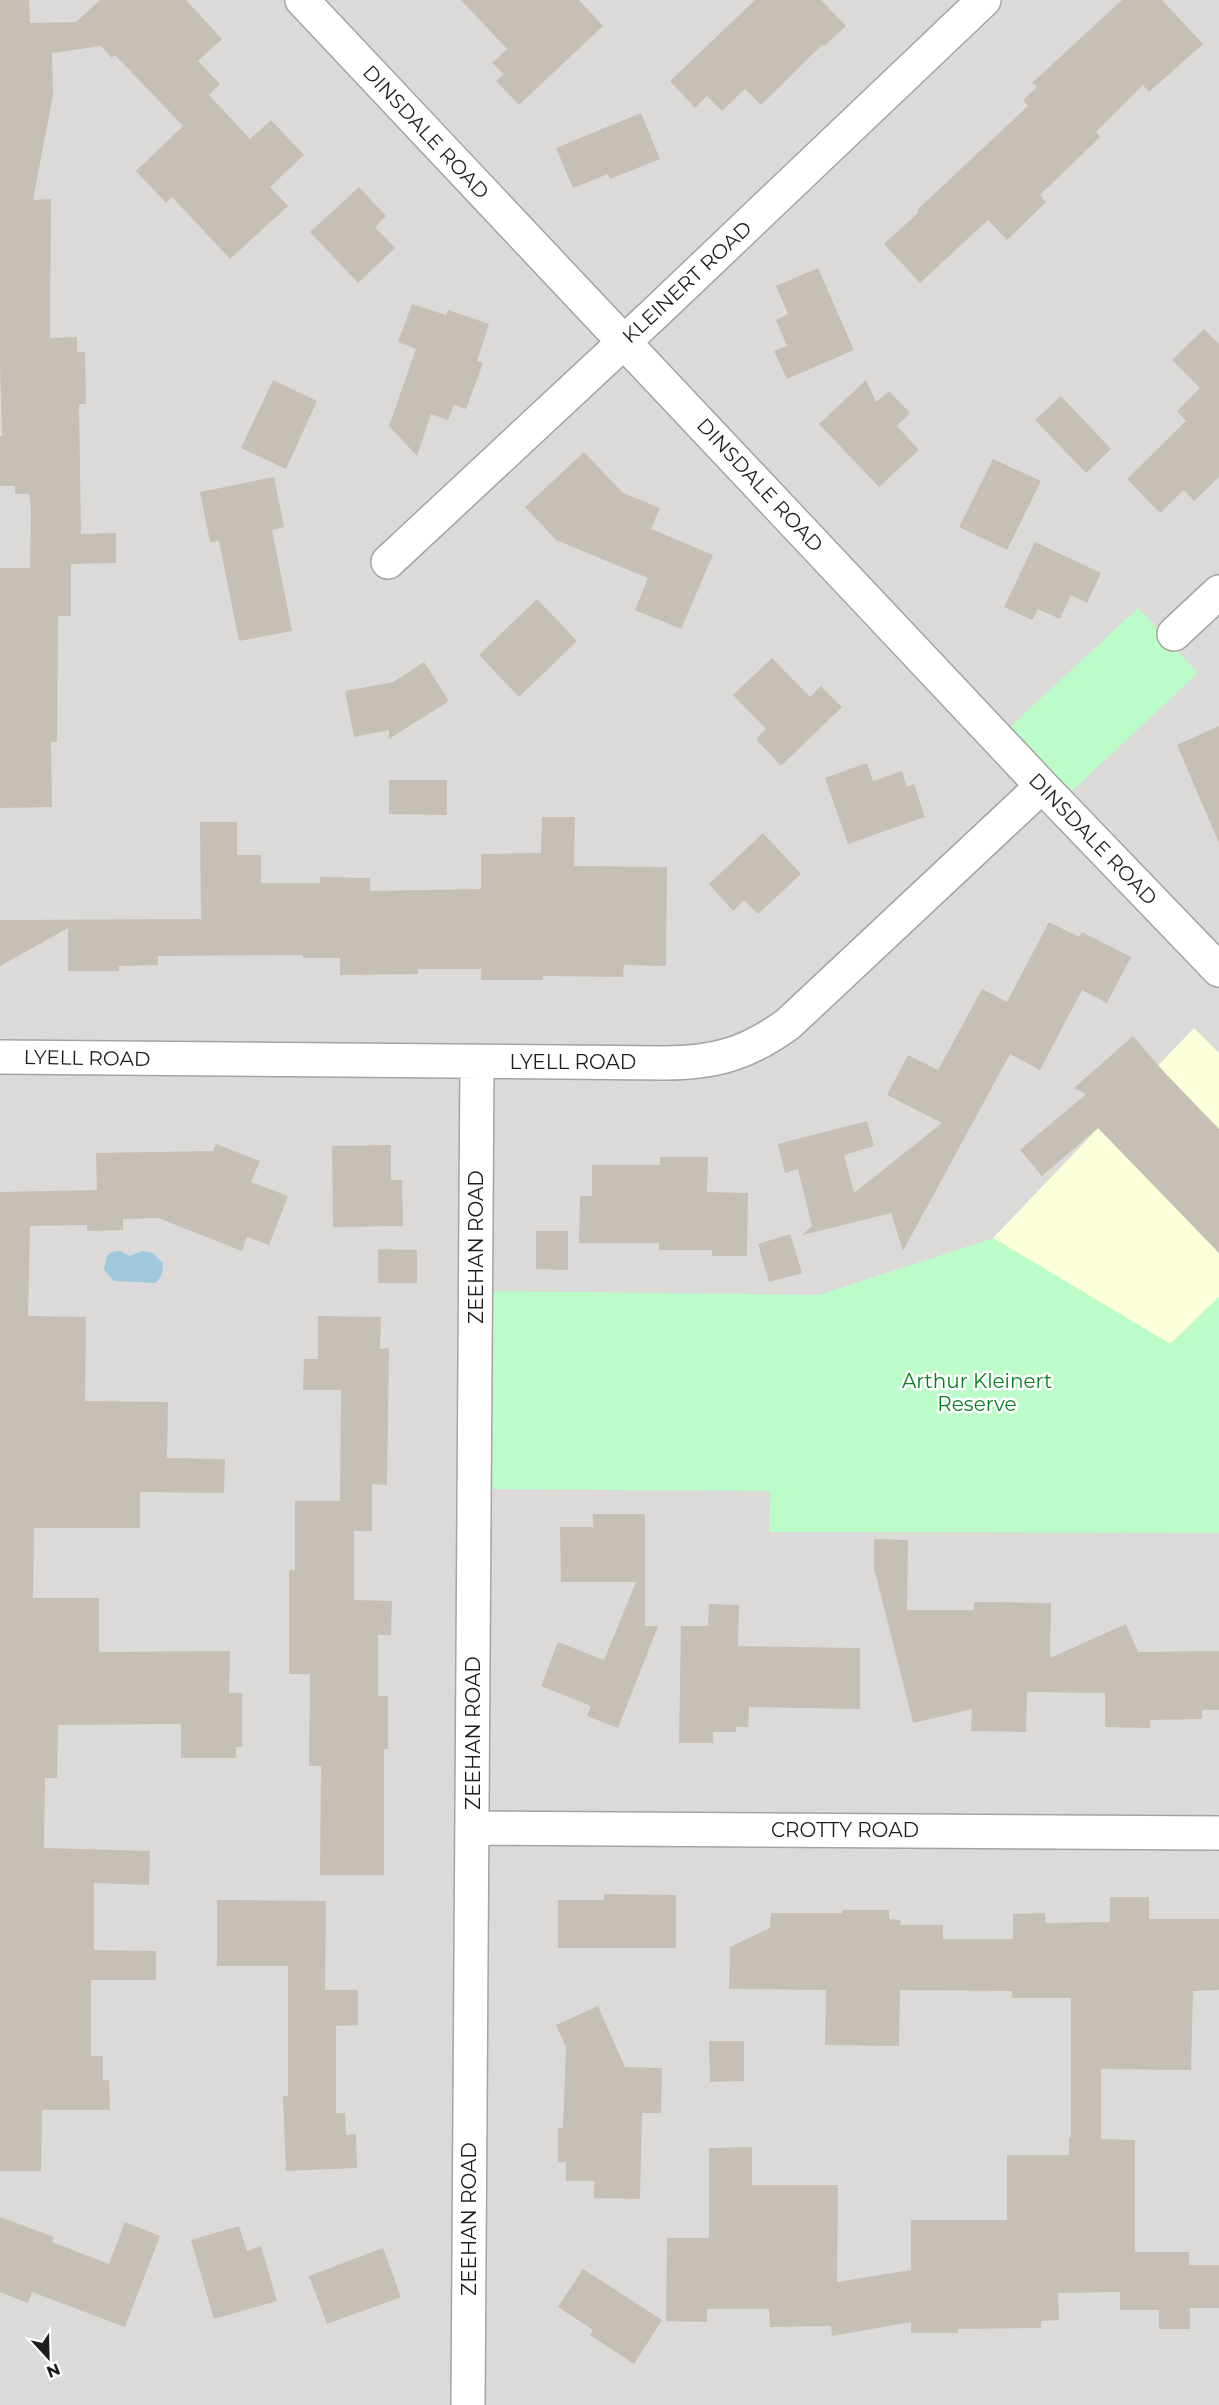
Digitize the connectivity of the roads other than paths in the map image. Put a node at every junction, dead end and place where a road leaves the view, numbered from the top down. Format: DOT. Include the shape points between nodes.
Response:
graph roads {
  1 [pos="302,0"];
  2 [pos="984,0"];
  3 [pos="624,341"];
  4 [pos="388,562"];
  5 [pos="1219,592"];
  6 [pos="1174,634"];
  7 [pos="1042,786"];
  8 [pos="1219,970"];
  9 [pos="0,1057"];
  10 [pos="477,1062"];
  11 [pos="472,1828"];
  12 [pos="1219,1833"];
  13 [pos="468,2405"];
  1 -- 3 [label="street, DINSDALE ROAD"];
  2 -- 3 [label="street, KLEINERT ROAD"];
  3 -- 4 [label="street, KLEINERT ROAD"];
  3 -- 7 [label="street, DINSDALE ROAD"];
  5 -- 6 [label="street"];
  7 -- 8 [label="street, DINSDALE ROAD"];
  7 -- 10 [label="street, LYELL ROAD" via="788,1024 743,1051 690,1063"];
  9 -- 10 [label="street, LYELL ROAD"];
  10 -- 11 [label="street, ZEEHAN ROAD"];
  11 -- 12 [label="street, CROTTY ROAD"];
  11 -- 13 [label="street, ZEEHAN ROAD"];
}
